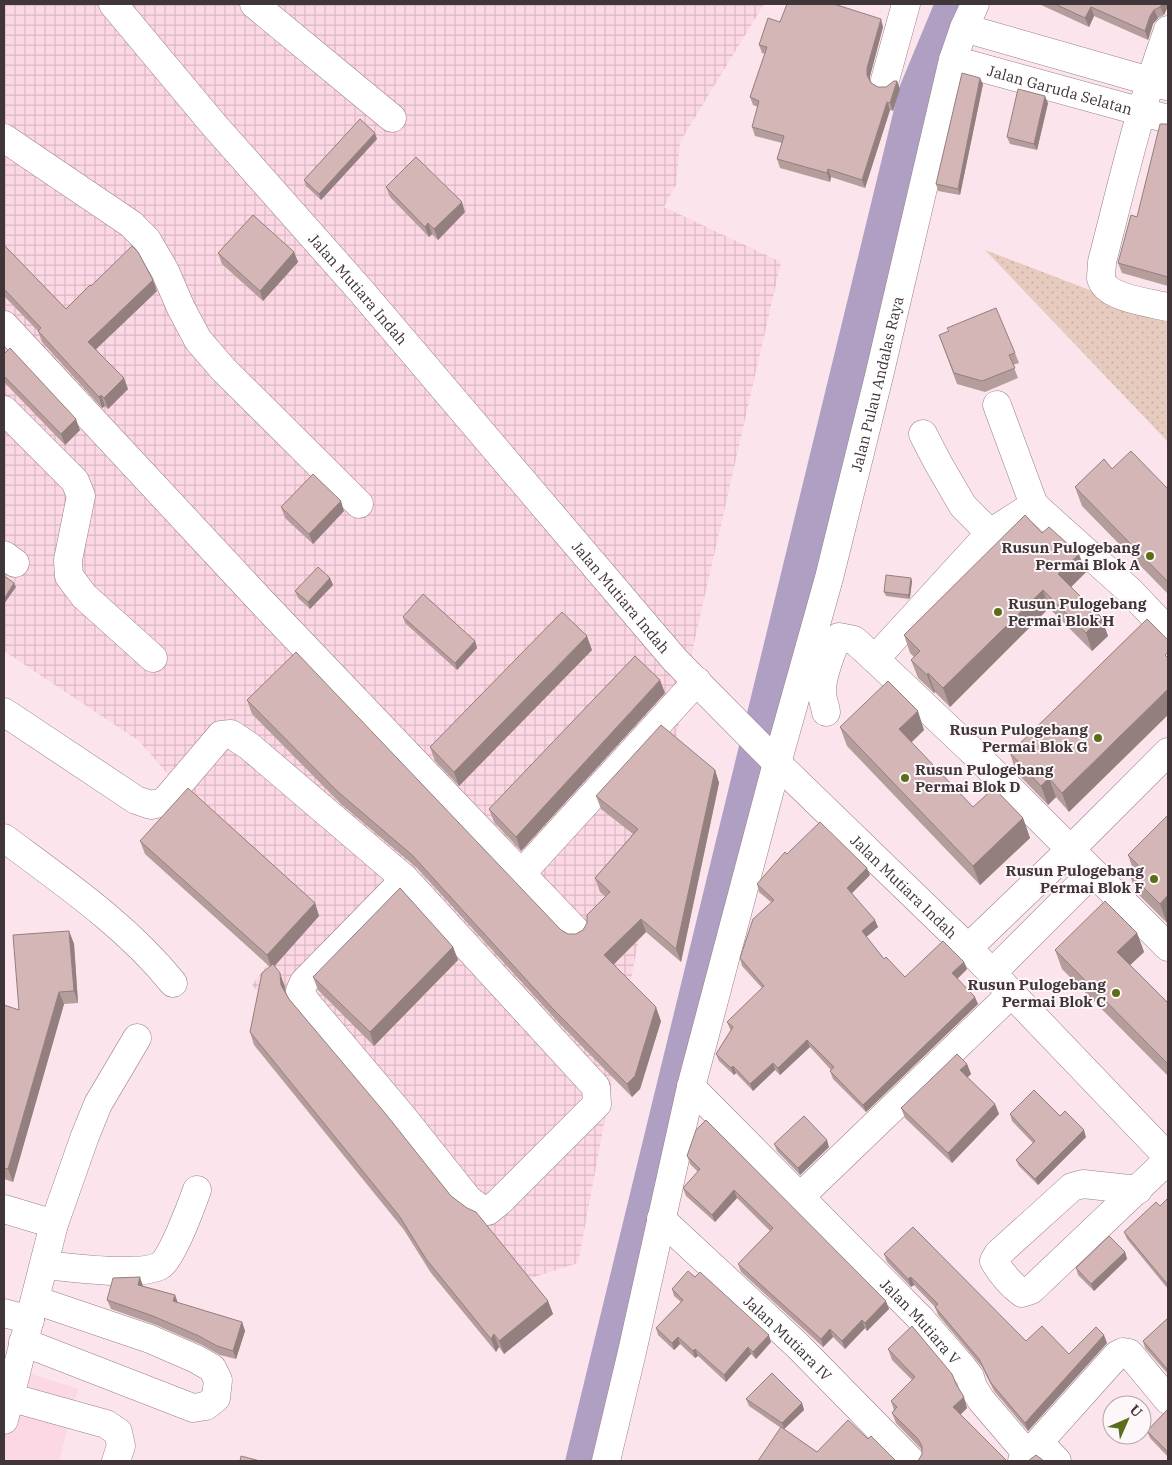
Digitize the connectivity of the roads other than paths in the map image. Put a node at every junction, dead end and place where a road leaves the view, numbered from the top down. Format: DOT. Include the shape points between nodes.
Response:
graph roads {
  1 [pos="112,4"];
  2 [pos="254,4"];
  3 [pos="906,4"];
  4 [pos="976,4"];
  5 [pos="964,28"];
  6 [pos="1168,30"];
  7 [pos="953,60"];
  8 [pos="885,80"];
  9 [pos="1159,84"];
  10 [pos="1142,112"];
  11 [pos="392,118"];
  12 [pos="1168,119"];
  13 [pos="4,138"];
  14 [pos="1168,307"];
  15 [pos="4,325"];
  16 [pos="997,405"];
  17 [pos="4,410"];
  18 [pos="923,434"];
  19 [pos="359,504"];
  20 [pos="1034,505"];
  21 [pos="990,533"];
  22 [pos="1168,631"];
  23 [pos="153,658"];
  24 [pos="875,659"];
  25 [pos="697,681"];
  26 [pos="4,712"];
  27 [pos="826,712"];
  28 [pos="1168,752"];
  29 [pos="773,759"];
  30 [pos="4,838"];
  31 [pos="1071,850"];
  32 [pos="1093,872"];
  33 [pos="521,874"];
  34 [pos="405,879"];
  35 [pos="577,932"];
  36 [pos="1168,947"];
  37 [pos="968,948"];
  38 [pos="992,973"];
  39 [pos="173,983"];
  40 [pos="1011,994"];
  41 [pos="137,1038"];
  42 [pos="691,1087"];
  43 [pos="1168,1158"];
  44 [pos="197,1190"];
  45 [pos="1138,1190"];
  46 [pos="800,1196"];
  47 [pos="4,1209"];
  48 [pos="661,1219"];
  49 [pos="54,1224"];
  50 [pos="44,1265"];
  51 [pos="23,1319"];
  52 [pos="1168,1400"];
  53 [pos="6,1411"];
  54 [pos="1037,1455"];
  55 [pos="116,1461"];
  56 [pos="606,1461"];
  57 [pos="911,1461"];
  1 -- 25 [label="street, Jalan Mutiara Indah" via="652,634"];
  2 -- 11 [label="street"];
  3 -- 8 [label="street"];
  4 -- 5 [label="street, Jalan Pulau Andalas Raya"];
  5 -- 7 [label="street, Jalan Pulau Andalas Raya"];
  5 -- 9 [label="street"];
  6 -- 9 [label="street"];
  7 -- 10 [label="street, Jalan Garuda Selatan"];
  7 -- 29 [label="street, Jalan Pulau Andalas Raya" via="834,559"];
  9 -- 10 [label="street"];
  10 -- 12 [label="street, Jalan Garuda Selatan"];
  10 -- 14 [label="street" via="1102,262 1101,279 1119,296"];
  13 -- 19 [label="street" via="131,224 147,240 198,340"];
  15 -- 33 [label="street"];
  16 -- 20 [label="street"];
  17 -- 23 [label="street" via="75,481 81,496 68,560 69,576 84,596"];
  18 -- 21 [label="street" via="964,506"];
  20 -- 21 [label="street"];
  20 -- 22 [label="street"];
  21 -- 24 [label="street"];
  24 -- 27 [label="street" via="854,640 839,636 822,686"];
  24 -- 31 [label="street"];
  25 -- 29 [label="street, Jalan Mutiara Indah"];
  25 -- 33 [label="street"];
  26 -- 34 [label="street" via="136,800 151,805 164,802 221,735 231,734"];
  28 -- 31 [label="street"];
  29 -- 37 [label="street, Jalan Mutiara Indah"];
  29 -- 42 [label="street, Jalan Pulau Andalas Raya"];
  30 -- 39 [label="street" via="91,903 136,943"];
  31 -- 32 [label="street"];
  31 -- 37 [label="street"];
  32 -- 36 [label="street"];
  32 -- 38 [label="street"];
  33 -- 35 [label="street"];
  34 -- 34 [label="street" via="304,982 300,991 468,1199 488,1211 597,1104 596,1087"];
  37 -- 38 [label="street, Jalan Mutiara Indah"];
  38 -- 40 [label="street, Jalan Mutiara Indah"];
  40 -- 43 [label="street, Jalan Mutiara Indah"];
  40 -- 46 [label="street"];
  41 -- 49 [label="street" via="98,1104"];
  42 -- 46 [label="street, Jalan Mutiara V"];
  42 -- 48 [label="street, Jalan Pulau Andalas Raya"];
  43 -- 45 [label="street"];
  44 -- 50 [label="street" via="162,1265 143,1271"];
  45 -- 45 [label="street" via="1031,1290 1022,1292 1016,1288 994,1261 1072,1187 1083,1184"];
  46 -- 54 [label="street, Jalan Mutiara V" via="919,1317 970,1377 981,1400"];
  47 -- 49 [label="street"];
  48 -- 56 [label="street, Jalan Pulau Andalas Raya"];
  48 -- 57 [label="street, Jalan Mutiara IV" via="798,1346"];
  49 -- 50 [label="street"];
  50 -- 51 [label="street"];
  51 -- 51 [label="street" via="194,1408 206,1406 216,1398 218,1380 212,1368 150,1339"];
  51 -- 53 [label="street"];
  52 -- 54 [label="street" via="1129,1354 1123,1352"];
  53 -- 55 [label="street" via="106,1424 118,1432 121,1446"];
}
